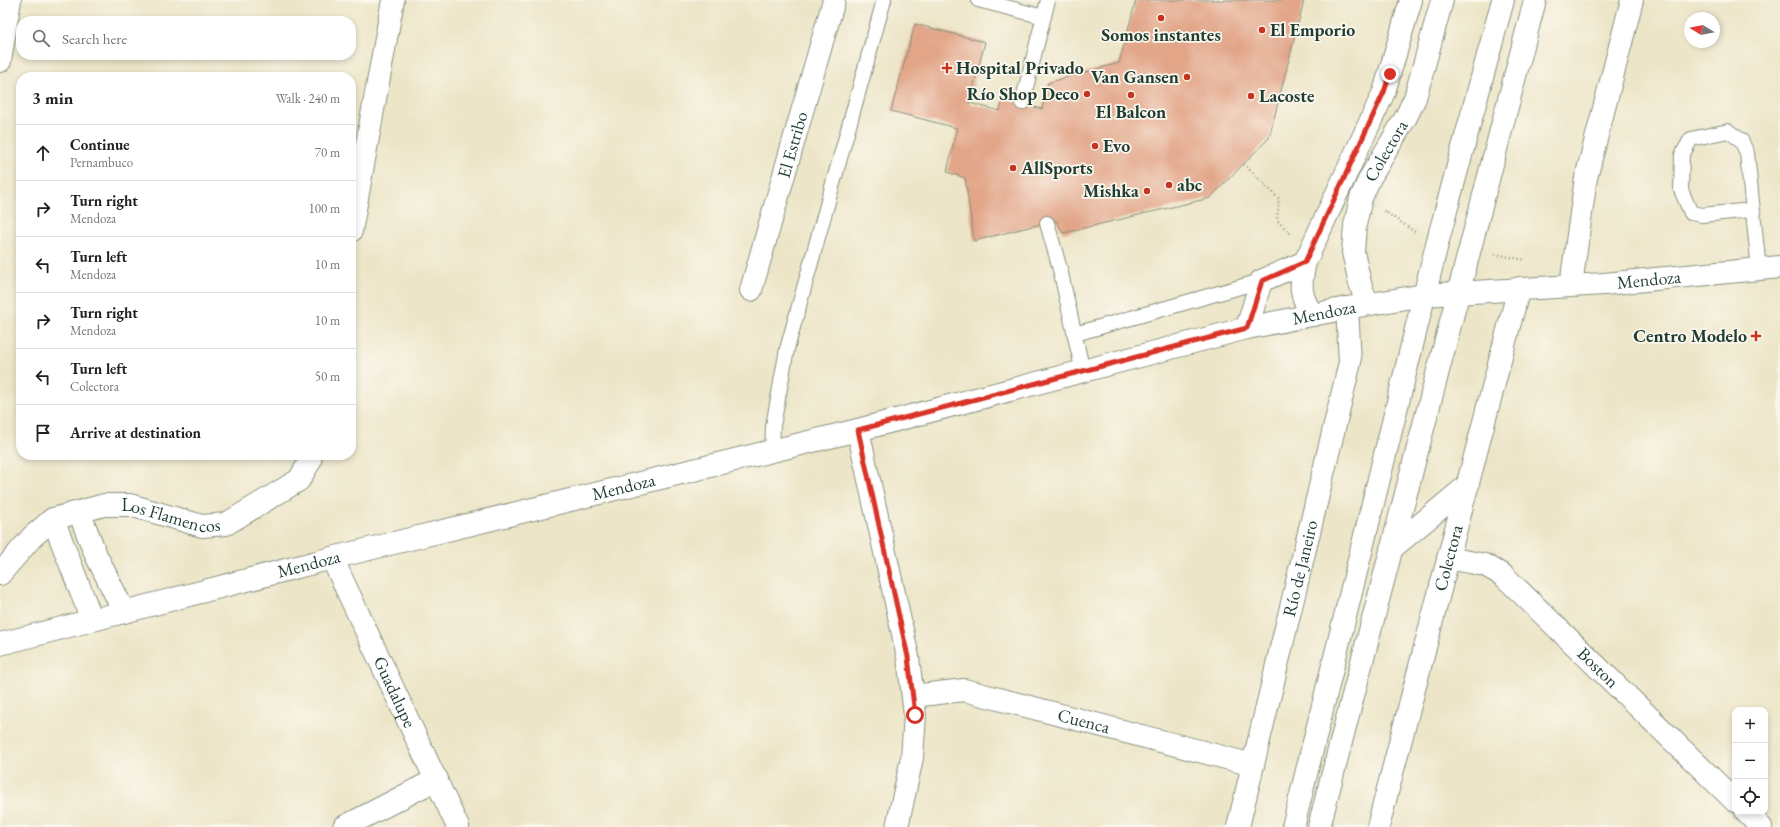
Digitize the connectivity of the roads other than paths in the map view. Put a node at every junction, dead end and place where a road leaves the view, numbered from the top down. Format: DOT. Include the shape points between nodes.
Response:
graph roads {
  1 [pos="10,0"];
  2 [pos="392,0"];
  3 [pos="834,0"];
  4 [pos="884,0"];
  5 [pos="978,0"];
  6 [pos="1048,0"];
  7 [pos="1411,0"];
  8 [pos="1442,0"];
  9 [pos="1503,0"];
  10 [pos="1535,0"];
  11 [pos="1632,0"];
  12 [pos="1044,17"];
  13 [pos="0,61"];
  14 [pos="1022,103"];
  15 [pos="356,203"];
  16 [pos="1752,210"];
  17 [pos="1047,223"];
  18 [pos="1305,262"];
  19 [pos="1780,267"];
  20 [pos="1759,270"];
  21 [pos="1262,281"];
  22 [pos="1572,285"];
  23 [pos="1519,288"];
  24 [pos="751,290"];
  25 [pos="1461,292"];
  26 [pos="1424,295"];
  27 [pos="1357,306"];
  28 [pos="1313,315"];
  29 [pos="1247,328"];
  30 [pos="1075,334"];
  31 [pos="1083,372"];
  32 [pos="858,430"];
  33 [pos="772,450"];
  34 [pos="310,460"];
  35 [pos="1468,486"];
  36 [pos="79,512"];
  37 [pos="53,519"];
  38 [pos="1391,549"];
  39 [pos="332,558"];
  40 [pos="1448,558"];
  41 [pos="0,574"];
  42 [pos="124,612"];
  43 [pos="92,620"];
  44 [pos="0,644"];
  45 [pos="913,696"];
  46 [pos="1253,765"];
  47 [pos="437,779"];
  48 [pos="1732,798"];
  49 [pos="1749,815"];
  50 [pos="344,827"];
  51 [pos="458,827"];
  52 [pos="897,827"];
  53 [pos="1238,827"];
  54 [pos="1293,827"];
  55 [pos="1319,827"];
  56 [pos="1378,827"];
  57 [pos="1761,827"];
  1 -- 13 [label="street"];
  2 -- 15 [label="street"];
  3 -- 24 [label="street, El Estribo"];
  4 -- 33 [label="lane" via="787,350 773,426"];
  5 -- 12 [label="lane"];
  6 -- 12 [label="lane"];
  7 -- 18 [label="street, Colectora" via="1384,92"];
  8 -- 27 [label="street, Colectora" via="1415,98 1361,198 1353,252 1360,283"];
  9 -- 26 [label="street"];
  10 -- 25 [label="street"];
  11 -- 22 [label="street" via="1586,178"];
  12 -- 14 [label="lane"];
  16 -- 16 [label="lane" via="1747,153 1741,140 1728,131 1691,139 1682,155 1681,190 1691,213 1702,215"];
  16 -- 20 [label="lane"];
  17 -- 30 [label="lane"];
  18 -- 21 [label="street"];
  18 -- 28 [label="street, Colectora" via="1301,291 1305,304"];
  19 -- 20 [label="street, Mendoza"];
  20 -- 22 [label="street, Mendoza"];
  21 -- 29 [label="street"];
  21 -- 30 [label="lane"];
  22 -- 23 [label="street, Mendoza"];
  23 -- 25 [label="street, Mendoza"];
  23 -- 35 [label="street, Colectora"];
  25 -- 26 [label="street, Mendoza"];
  25 -- 38 [label="street"];
  26 -- 27 [label="street, Mendoza"];
  26 -- 54 [label="street"];
  27 -- 28 [label="street, Mendoza"];
  27 -- 46 [label="street, Río de Janeiro" via="1350,362"];
  28 -- 29 [label="street, Mendoza"];
  29 -- 31 [label="street, Mendoza"];
  30 -- 31 [label="lane"];
  31 -- 32 [label="street, Mendoza"];
  32 -- 33 [label="street, Mendoza"];
  32 -- 45 [label="street" via="908,657"];
  33 -- 39 [label="street, Mendoza"];
  34 -- 36 [label="street, Los Flamencos" via="299,480 226,524 202,526 130,505 104,505"];
  35 -- 38 [label="street"];
  35 -- 40 [label="street, Colectora"];
  36 -- 37 [label="street, Los Flamencos"];
  36 -- 42 [label="street" via="96,555"];
  37 -- 41 [label="street" via="33,536"];
  37 -- 43 [label="street"];
  38 -- 55 [label="street"];
  39 -- 42 [label="street, Mendoza"];
  39 -- 47 [label="street, Guadalupe"];
  40 -- 48 [label="street, Boston" via="1485,565 1504,576"];
  40 -- 56 [label="street, Colectora"];
  42 -- 43 [label="street, Mendoza"];
  43 -- 44 [label="street, Mendoza"];
  45 -- 46 [label="street, Cuenca" via="964,690"];
  45 -- 52 [label="street" via="915,715 912,758"];
  46 -- 53 [label="street, Río de Janeiro"];
  47 -- 50 [label="street"];
  47 -- 51 [label="street, Guadalupe"];
  49 -- 57 [label="street"];
}
